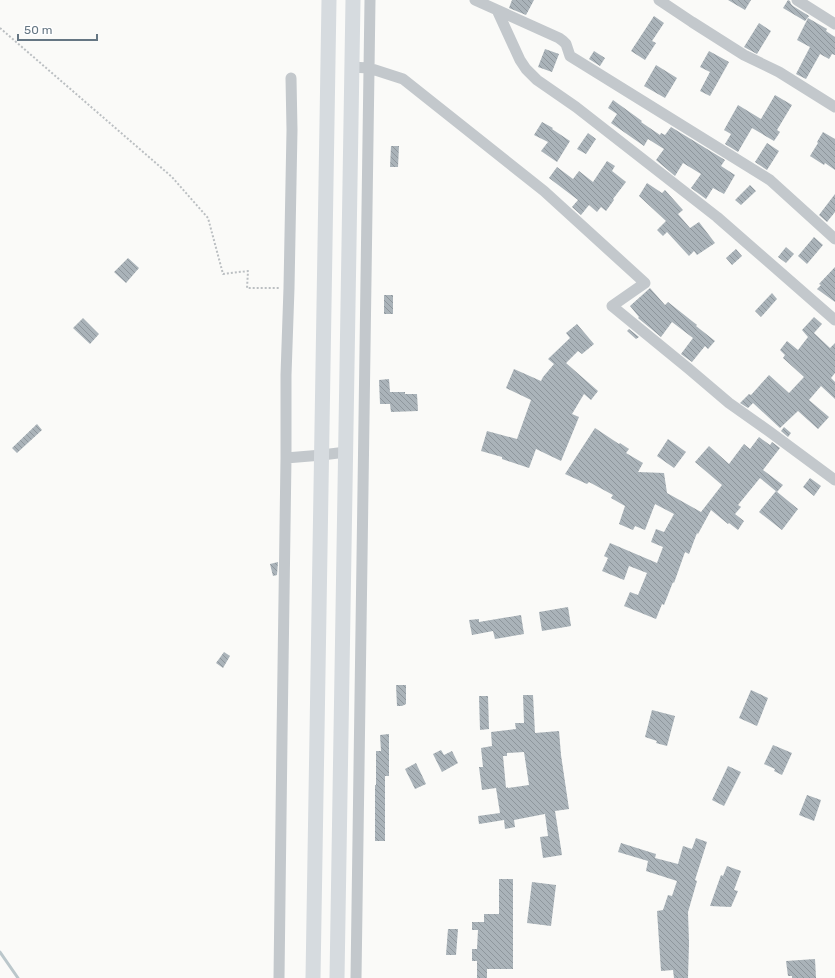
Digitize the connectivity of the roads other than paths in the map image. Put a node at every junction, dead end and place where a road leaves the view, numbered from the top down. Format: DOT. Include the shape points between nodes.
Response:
graph roads {
  1 [pos="329,0"];
  2 [pos="353,0"];
  3 [pos="370,0"];
  4 [pos="475,0"];
  5 [pos="659,0"];
  6 [pos="797,0"];
  7 [pos="497,10"];
  8 [pos="835,24"];
  9 [pos="352,67"];
  10 [pos="369,68"];
  11 [pos="291,78"];
  12 [pos="835,107"];
  13 [pos="835,239"];
  14 [pos="835,320"];
  15 [pos="346,452"];
  16 [pos="322,455"];
  17 [pos="286,458"];
  18 [pos="835,480"];
  19 [pos="279,978"];
  20 [pos="312,978"];
  21 [pos="337,978"];
  22 [pos="356,978"];
  1 -- 16 [label="main road"];
  2 -- 9 [label="main road"];
  3 -- 10 [label="street"];
  4 -- 7 [label="street"];
  5 -- 12 [label="street" via="744,55 779,72"];
  6 -- 8 [label="street"];
  7 -- 13 [label="street" via="563,41 570,56 770,180"];
  7 -- 14 [label="street" via="520,60 537,80 576,106 717,217"];
  9 -- 10 [label="street"];
  9 -- 15 [label="main road"];
  10 -- 18 [label="street" via="403,79 544,191 646,283 612,306 729,403"];
  10 -- 22 [label="street"];
  11 -- 17 [label="street"];
  15 -- 16 [label="street"];
  15 -- 21 [label="main road"];
  16 -- 17 [label="street"];
  16 -- 20 [label="main road"];
  17 -- 19 [label="street"];
}
